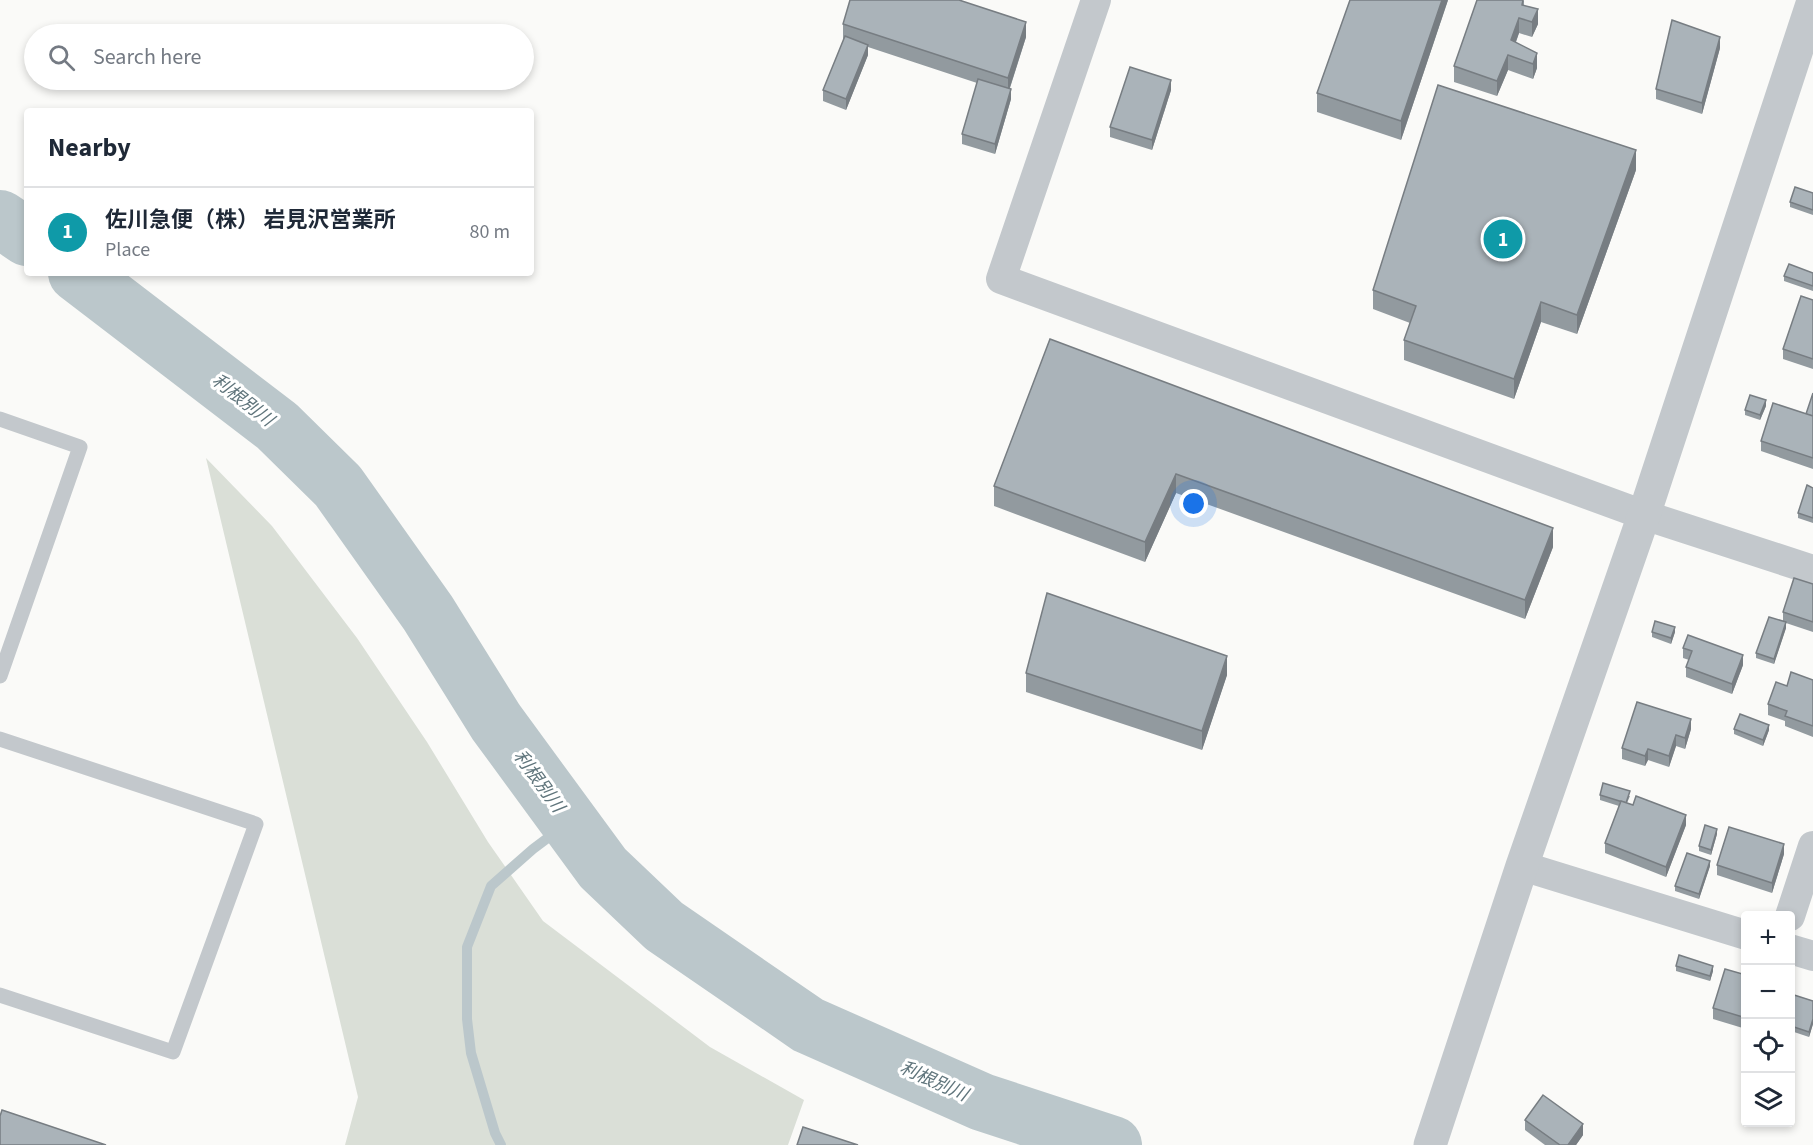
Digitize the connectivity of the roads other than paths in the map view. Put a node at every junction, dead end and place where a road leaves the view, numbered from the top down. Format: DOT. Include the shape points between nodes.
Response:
graph roads {
  1 [pos="1096,0"];
  2 [pos="1813,1"];
  3 [pos="0,419"];
  4 [pos="1644,515"];
  5 [pos="1813,570"];
  6 [pos="0,676"];
  7 [pos="0,739"];
  8 [pos="1813,846"];
  9 [pos="1522,866"];
  10 [pos="1791,911"];
  11 [pos="1741,933"];
  12 [pos="1795,950"];
  13 [pos="1813,956"];
  14 [pos="0,995"];
  15 [pos="1430,1145"];
  1 -- 4 [label="street" via="1001,279"];
  2 -- 4 [label="street"];
  3 -- 6 [label="lane" via="80,447"];
  4 -- 5 [label="street"];
  4 -- 9 [label="street"];
  7 -- 14 [label="lane" via="256,824 173,1052"];
  8 -- 10 [label="street"];
  9 -- 11 [label="street"];
  9 -- 15 [label="street"];
  12 -- 13 [label="street"];
}
